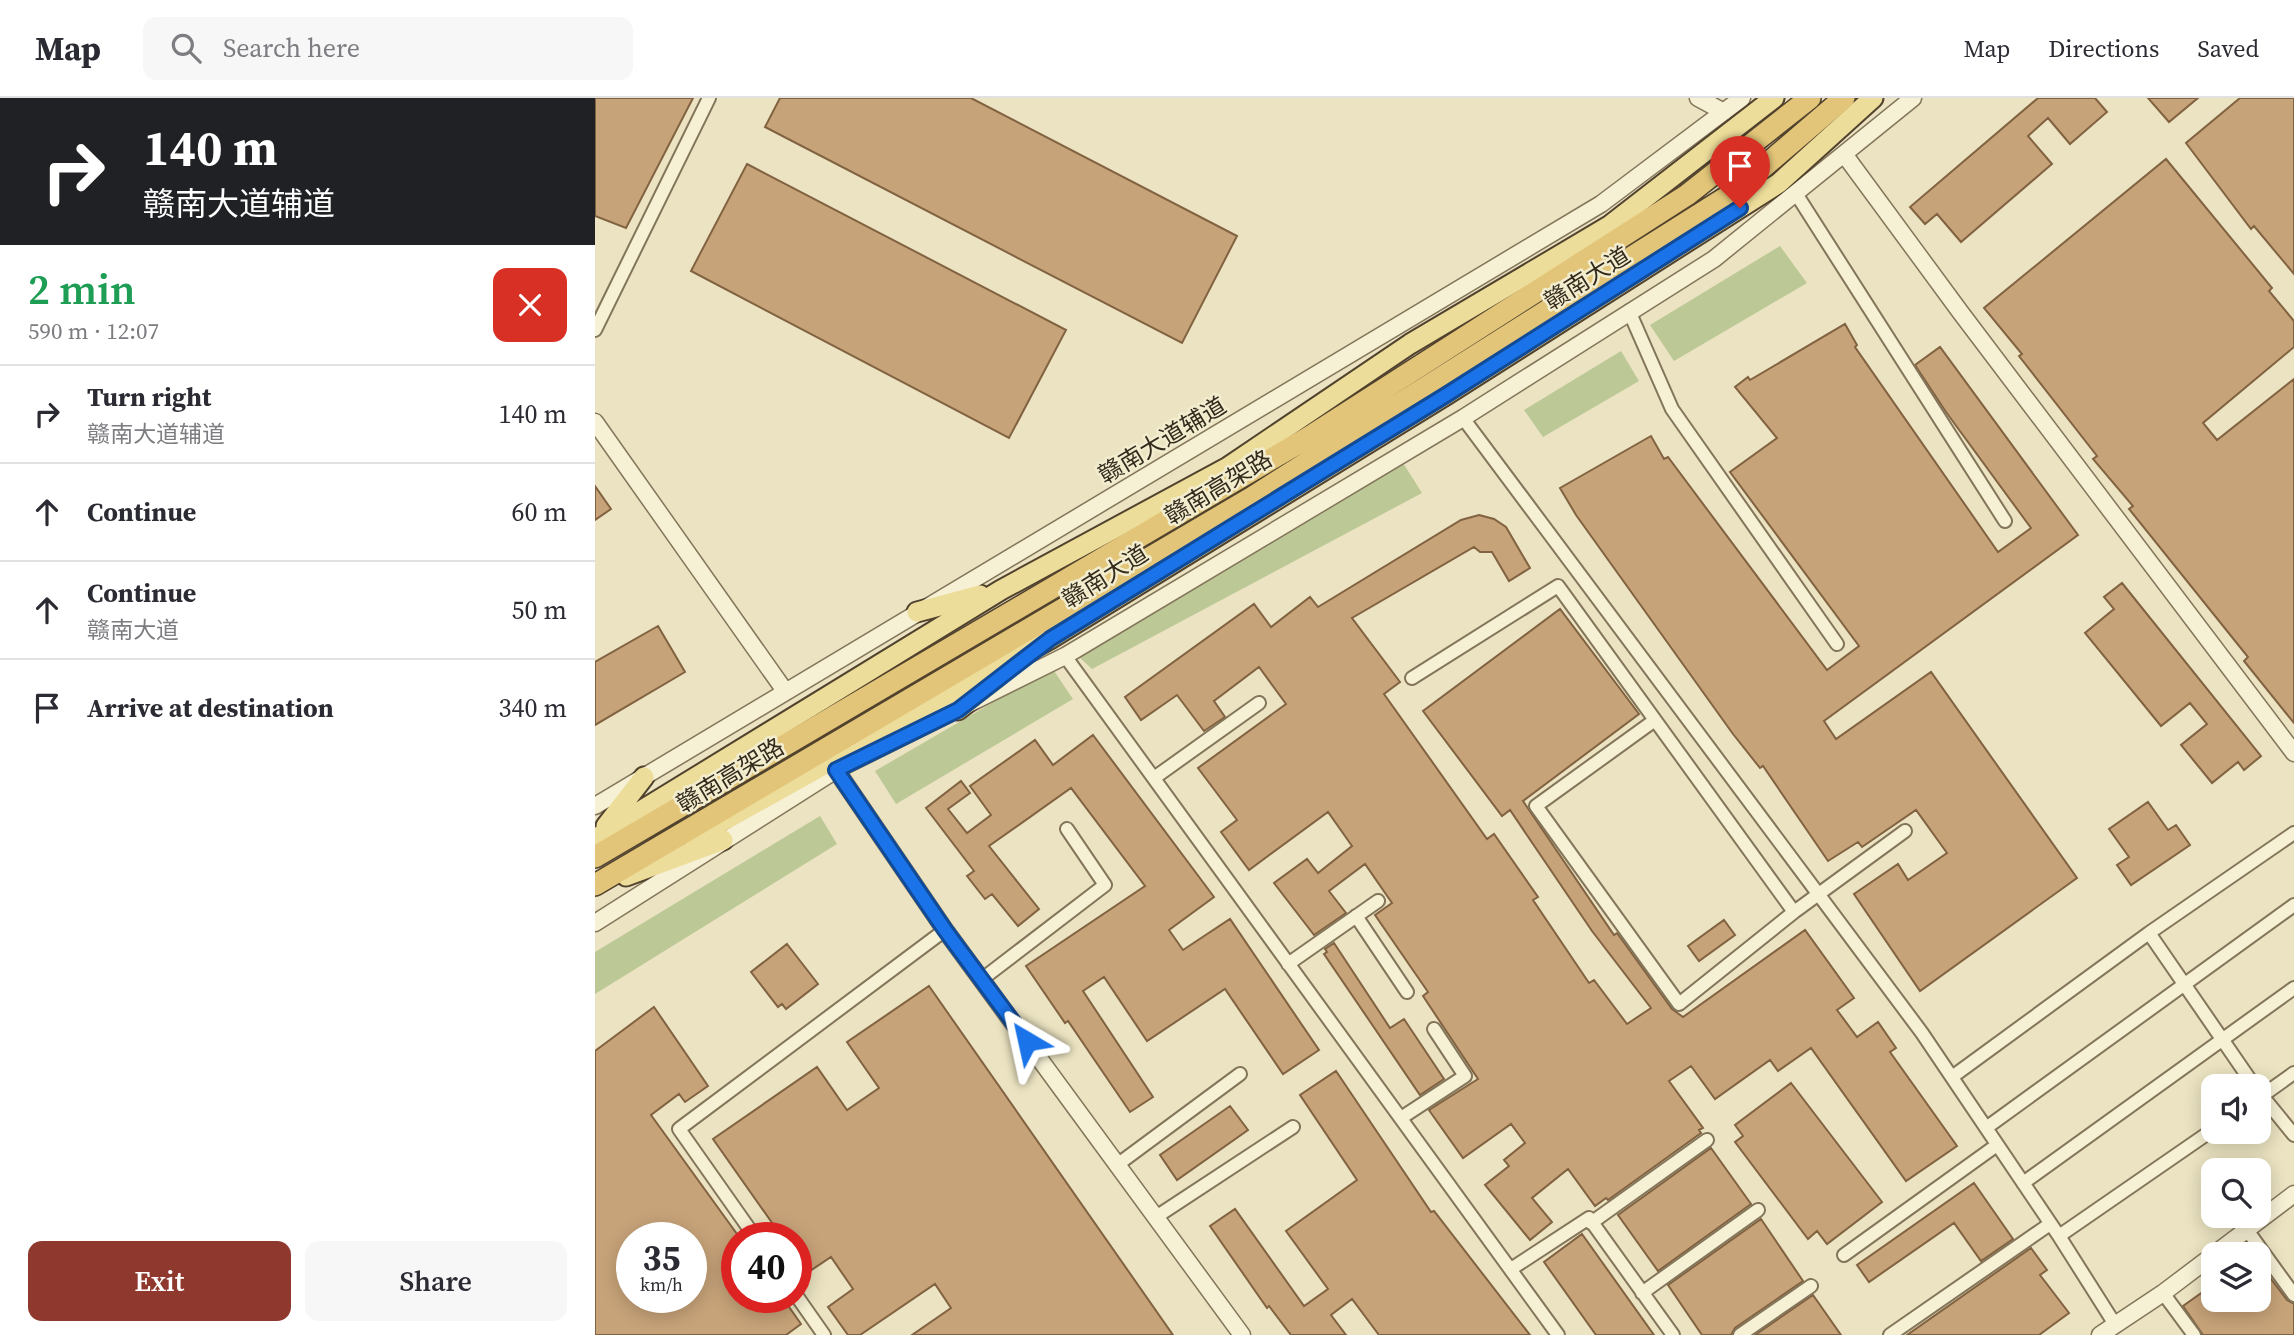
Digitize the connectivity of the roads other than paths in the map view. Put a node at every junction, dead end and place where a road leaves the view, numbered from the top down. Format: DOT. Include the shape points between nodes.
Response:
graph roads {
  1 [pos="709,98"];
  2 [pos="1699,98"];
  3 [pos="1742,98"];
  4 [pos="1774,98"];
  5 [pos="1810,98"];
  6 [pos="1844,98"];
  7 [pos="1873,98"];
  8 [pos="1913,98"];
  9 [pos="1724,112"];
  10 [pos="1844,154"];
  11 [pos="1795,192"];
  12 [pos="1629,310"];
  13 [pos="595,330"];
  14 [pos="1463,418"];
  15 [pos="595,422"];
  16 [pos="2005,522"];
  17 [pos="1001,590"];
  18 [pos="917,612"];
  19 [pos="1050,639"];
  20 [pos="1837,644"];
  21 [pos="1065,656"];
  22 [pos="1412,678"];
  23 [pos="785,691"];
  24 [pos="1259,703"];
  25 [pos="958,710"];
  26 [pos="1655,720"];
  27 [pos="2294,752"];
  28 [pos="836,770"];
  29 [pos="644,777"];
  30 [pos="1154,779"];
  31 [pos="595,806"];
  32 [pos="1067,829"];
  33 [pos="1905,831"];
  34 [pos="2294,833"];
  35 [pos="723,840"];
  36 [pos="596,844"];
  37 [pos="626,876"];
  38 [pos="595,886"];
  39 [pos="1818,894"];
  40 [pos="595,895"];
  41 [pos="1378,901"];
  42 [pos="2294,905"];
  43 [pos="1794,912"];
  44 [pos="1356,916"];
  45 [pos="595,923"];
  46 [pos="945,930"];
  47 [pos="2149,933"];
  48 [pos="1288,964"];
  49 [pos="981,980"];
  50 [pos="2185,985"];
  51 [pos="2294,988"];
  52 [pos="1407,992"];
  53 [pos="1433,1029"];
  54 [pos="2223,1039"];
  55 [pos="2294,1073"];
  56 [pos="1240,1074"];
  57 [pos="2246,1074"];
  58 [pos="1951,1077"];
  59 [pos="2271,1086"];
  60 [pos="2271,1108"];
  61 [pos="1401,1118"];
  62 [pos="1293,1127"];
  63 [pos="1986,1128"];
  64 [pos="2294,1136"];
  65 [pos="2201,1138"];
  66 [pos="1707,1140"];
  67 [pos="1997,1145"];
  68 [pos="1117,1165"];
  69 [pos="2023,1183"];
  70 [pos="2294,1194"];
  71 [pos="1758,1210"];
  72 [pos="1156,1217"];
  73 [pos="744,1222"];
  74 [pos="1591,1223"];
  75 [pos="2050,1224"];
  76 [pos="2247,1230"];
  77 [pos="2059,1237"];
  78 [pos="1844,1255"];
  79 [pos="1511,1269"];
  80 [pos="1811,1286"];
  81 [pos="1642,1293"];
  82 [pos="2163,1293"];
  83 [pos="2294,1295"];
  84 [pos="809,1313"];
  85 [pos="2116,1326"];
  86 [pos="824,1335"];
  87 [pos="1242,1335"];
  88 [pos="1558,1335"];
  89 [pos="1673,1335"];
  90 [pos="1740,1335"];
  91 [pos="1890,1335"];
  92 [pos="2100,1335"];
  93 [pos="2195,1335"];
  1 -- 13 [label="street"];
  2 -- 9 [label="street"];
  3 -- 9 [label="street, 赣南大道辅道"];
  4 -- 17 [label="main road, 赣南大道" via="1609,226 1410,344 1228,467"];
  5 -- 36 [label="highway, 赣南高架路" via="1687,195 1309,437"];
  6 -- 38 [label="highway, 赣南高架路" via="1733,193 1251,498"];
  7 -- 19 [label="main road, 赣南大道" via="1779,183"];
  8 -- 10 [label="street"];
  9 -- 18 [label="street, 赣南大道辅道" via="1601,204"];
  10 -- 11 [label="street"];
  10 -- 27 [label="street"];
  11 -- 12 [label="street" via="1714,259"];
  11 -- 16 [label="street"];
  12 -- 14 [label="street"];
  12 -- 20 [label="street" via="1672,410"];
  14 -- 21 [label="street"];
  14 -- 39 [label="street"];
  15 -- 23 [label="street"];
  17 -- 18 [label="main road"];
  17 -- 36 [label="main road, 赣南大道"];
  18 -- 23 [label="street, 赣南大道辅道"];
  19 -- 25 [label="main road"];
  19 -- 37 [label="main road, 赣南大道"];
  21 -- 25 [label="street"];
  21 -- 30 [label="street"];
  22 -- 26 [label="street" via="1558,586"];
  23 -- 29 [label="street, 赣南大道辅道"];
  24 -- 30 [label="street"];
  25 -- 28 [label="street"];
  26 -- 43 [label="street"];
  26 -- 43 [label="street" via="1536,806 1679,1004"];
  28 -- 35 [label="street"];
  28 -- 46 [label="street"];
  29 -- 31 [label="street, 赣南大道辅道"];
  29 -- 36 [label="main road"];
  30 -- 48 [label="street"];
  32 -- 49 [label="street" via="1105,885"];
  33 -- 39 [label="street"];
  34 -- 47 [label="street"];
  35 -- 37 [label="main road"];
  35 -- 45 [label="street"];
  37 -- 40 [label="main road, 赣南大道"];
  39 -- 43 [label="street"];
  39 -- 58 [label="street"];
  41 -- 44 [label="street"];
  42 -- 50 [label="street"];
  44 -- 48 [label="street"];
  44 -- 52 [label="street"];
  46 -- 49 [label="street"];
  46 -- 73 [label="street" via="679,1129"];
  47 -- 50 [label="street"];
  47 -- 58 [label="street"];
  48 -- 61 [label="street"];
  49 -- 68 [label="street"];
  50 -- 54 [label="street"];
  50 -- 63 [label="street"];
  51 -- 54 [label="street"];
  53 -- 61 [label="street" via="1465,1076"];
  54 -- 57 [label="street"];
  54 -- 69 [label="street"];
  55 -- 59 [label="street"];
  56 -- 68 [label="street"];
  58 -- 63 [label="street"];
  60 -- 64 [label="street"];
  61 -- 79 [label="street"];
  62 -- 72 [label="street"];
  63 -- 67 [label="street"];
  65 -- 77 [label="street"];
  66 -- 74 [label="street"];
  67 -- 69 [label="street"];
  67 -- 78 [label="street"];
  68 -- 72 [label="street"];
  69 -- 75 [label="street"];
  70 -- 76 [label="street"];
  71 -- 81 [label="street"];
  72 -- 87 [label="street"];
  74 -- 79 [label="street" via="1588,1218"];
  74 -- 81 [label="street"];
  75 -- 77 [label="street"];
  75 -- 91 [label="street"];
  76 -- 82 [label="street"];
  76 -- 83 [label="street"];
  77 -- 85 [label="street"];
  79 -- 88 [label="street"];
  80 -- 90 [label="street"];
  81 -- 89 [label="street"];
  82 -- 85 [label="street"];
  82 -- 93 [label="street"];
  84 -- 86 [label="street"];
  85 -- 92 [label="street"];
}
